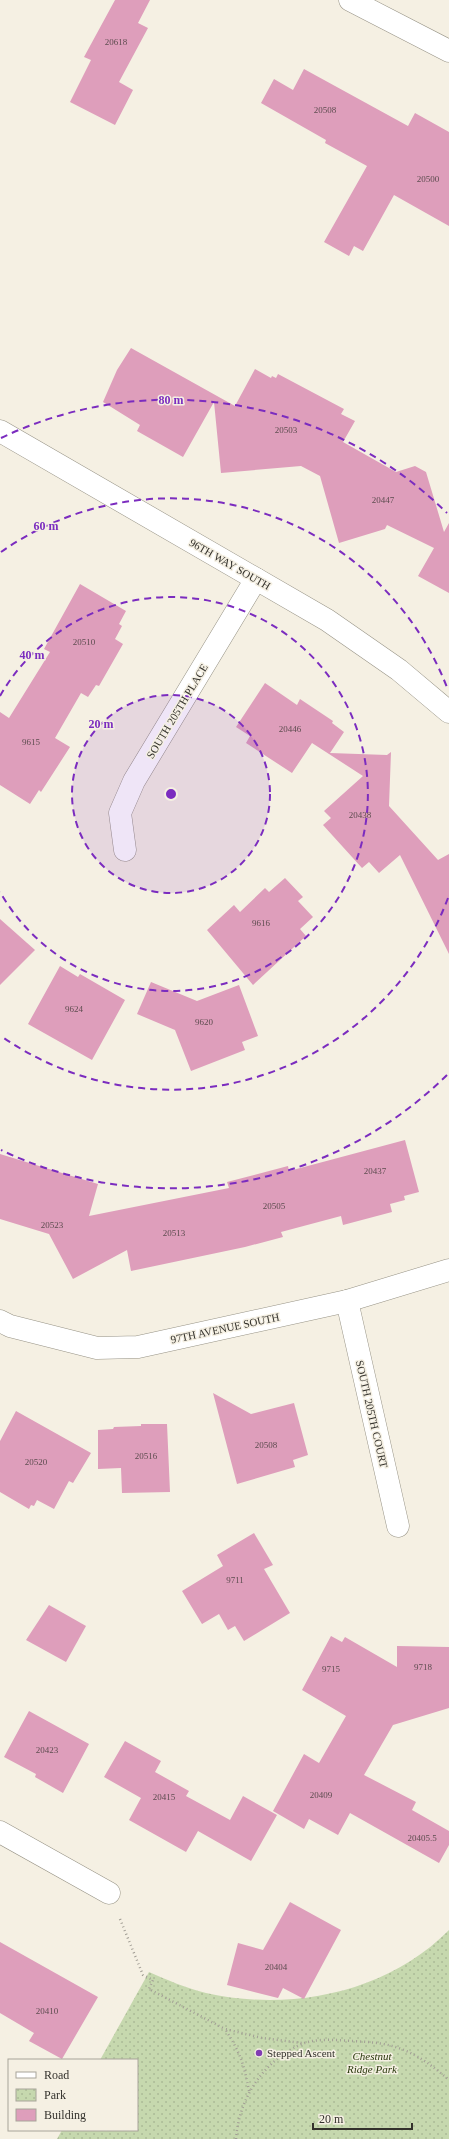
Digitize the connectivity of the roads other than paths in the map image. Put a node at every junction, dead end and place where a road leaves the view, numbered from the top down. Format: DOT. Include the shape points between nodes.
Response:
graph roads {
  1 [pos="350,0"];
  2 [pos="449,51"];
  3 [pos="0,431"];
  4 [pos="256,579"];
  5 [pos="449,712"];
  6 [pos="125,850"];
  7 [pos="449,1270"];
  8 [pos="347,1301"];
  9 [pos="0,1321"];
  10 [pos="398,1526"];
  11 [pos="0,1832"];
  12 [pos="109,1893"];
  1 -- 2 [label="street"];
  3 -- 4 [label="street, 96TH WAY SOUTH"];
  4 -- 5 [label="street, 96TH WAY SOUTH" via="327,620 399,670"];
  4 -- 6 [label="street, SOUTH 205TH PLACE" via="134,781 120,813"];
  7 -- 8 [label="street, 97TH AVENUE SOUTH"];
  8 -- 9 [label="street, 97TH AVENUE SOUTH" via="138,1347 97,1348 10,1326"];
  8 -- 10 [label="street, SOUTH 205TH COURT"];
  11 -- 12 [label="street"];
}
